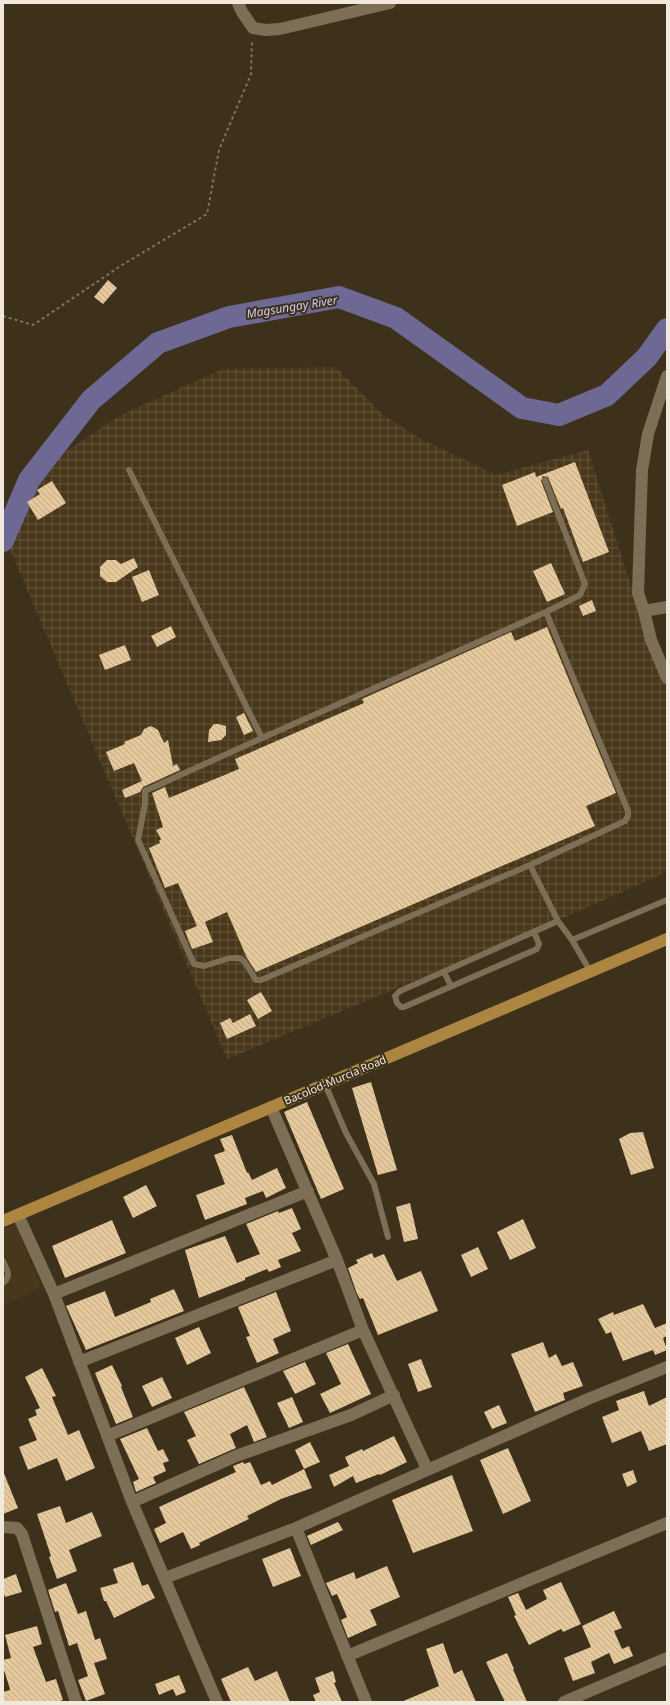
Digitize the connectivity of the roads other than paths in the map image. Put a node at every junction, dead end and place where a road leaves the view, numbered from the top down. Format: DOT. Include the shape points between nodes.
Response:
graph roads {
  1 [pos="238,3"];
  2 [pos="390,3"];
  3 [pos="667,376"];
  4 [pos="128,470"];
  5 [pos="545,480"];
  6 [pos="667,607"];
  7 [pos="644,611"];
  8 [pos="546,612"];
  9 [pos="667,678"];
  10 [pos="262,738"];
  11 [pos="530,865"];
  12 [pos="667,900"];
  13 [pos="558,921"];
  14 [pos="534,932"];
  15 [pos="667,939"];
  16 [pos="572,940"];
  17 [pos="590,971"];
  18 [pos="444,972"];
  19 [pos="451,986"];
  20 [pos="325,1084"];
  21 [pos="272,1107"];
  22 [pos="308,1191"];
  23 [pos="18,1215"];
  24 [pos="3,1221"];
  25 [pos="388,1237"];
  26 [pos="337,1260"];
  27 [pos="3,1261"];
  28 [pos="3,1283"];
  29 [pos="54,1294"];
  30 [pos="363,1330"];
  31 [pos="79,1362"];
  32 [pos="667,1367"];
  33 [pos="394,1395"];
  34 [pos="107,1436"];
  35 [pos="427,1469"];
  36 [pos="132,1502"];
  37 [pos="667,1523"];
  38 [pos="3,1527"];
  39 [pos="296,1528"];
  40 [pos="165,1578"];
  41 [pos="347,1656"];
  42 [pos="667,1658"];
  43 [pos="76,1702"];
  44 [pos="217,1702"];
  45 [pos="366,1702"];
  46 [pos="564,1702"];
  1 -- 2 [label="street" via="253,28 266,30 280,29"];
  3 -- 7 [label="street" via="648,434 642,470 638,593"];
  4 -- 10 [label="lane"];
  5 -- 8 [label="lane" via="585,584 580,594"];
  6 -- 7 [label="street"];
  7 -- 9 [label="street" via="651,640"];
  8 -- 10 [label="lane"];
  8 -- 11 [label="lane" via="628,816 624,821"];
  10 -- 11 [label="lane" via="146,791 146,804 138,840 194,964 204,966 230,958 239,958 244,961 256,980 261,980"];
  11 -- 13 [label="lane"];
  12 -- 16 [label="lane"];
  13 -- 14 [label="lane"];
  13 -- 16 [label="lane"];
  14 -- 18 [label="lane"];
  14 -- 19 [label="lane" via="539,944 537,950"];
  15 -- 17 [label="main road, Bacolod-Murcia Road"];
  16 -- 17 [label="lane"];
  17 -- 20 [label="main road, Bacolod-Murcia Road"];
  18 -- 19 [label="lane"];
  18 -- 19 [label="lane" via="400,991 396,996 397,1003 404,1007"];
  20 -- 21 [label="main road, Bacolod-Murcia Road"];
  20 -- 25 [label="lane" via="346,1133 374,1184"];
  21 -- 22 [label="street"];
  21 -- 23 [label="main road, Bacolod-Murcia Road"];
  22 -- 26 [label="street"];
  22 -- 29 [label="street"];
  23 -- 24 [label="main road, Bacolod-Murcia Road"];
  23 -- 29 [label="street"];
  26 -- 30 [label="street"];
  26 -- 31 [label="street"];
  27 -- 28 [label="lane" via="9,1274"];
  29 -- 31 [label="street"];
  30 -- 33 [label="street"];
  30 -- 34 [label="street"];
  31 -- 34 [label="street"];
  32 -- 35 [label="street"];
  33 -- 35 [label="street"];
  33 -- 36 [label="street" via="352,1415 236,1456"];
  34 -- 36 [label="street"];
  35 -- 39 [label="street"];
  36 -- 40 [label="street"];
  37 -- 41 [label="street"];
  38 -- 43 [label="street" via="16,1528 22,1534"];
  39 -- 40 [label="street"];
  39 -- 41 [label="street"];
  40 -- 44 [label="street"];
  41 -- 45 [label="street"];
  42 -- 46 [label="street"];
}
